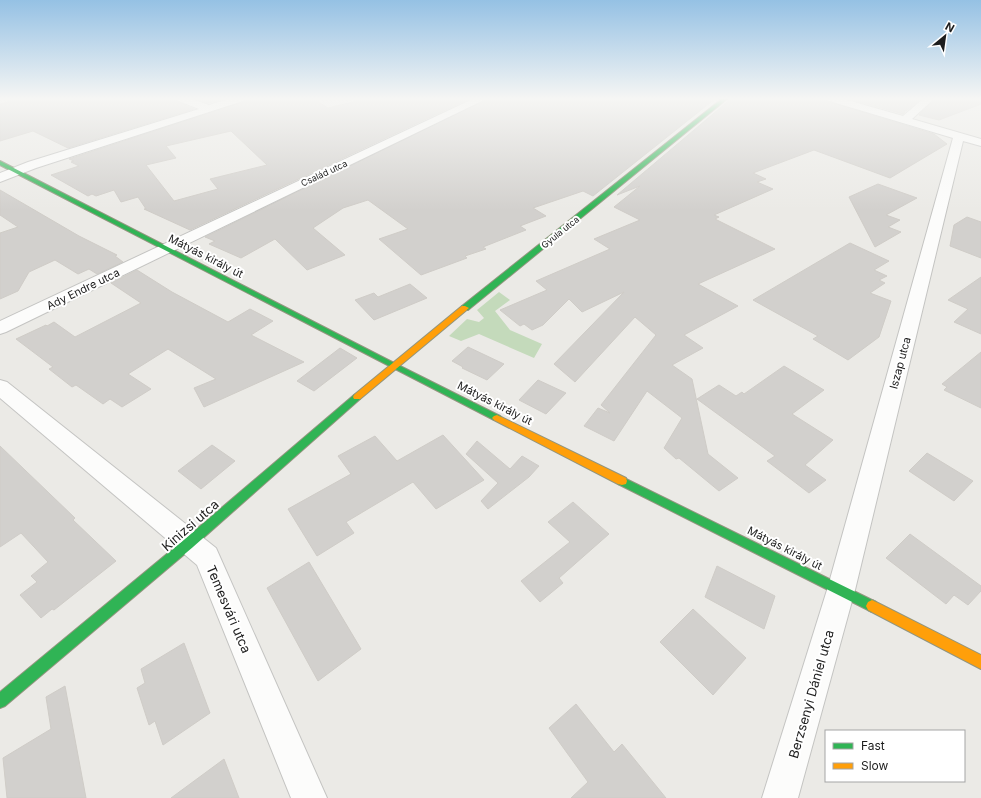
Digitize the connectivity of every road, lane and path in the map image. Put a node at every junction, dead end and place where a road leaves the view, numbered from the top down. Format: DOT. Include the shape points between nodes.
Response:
graph roads {
  1 [pos="129,135"];
  2 [pos="405,135"];
  3 [pos="680,135"];
  4 [pos="959,136"];
  5 [pos="981,143"];
  6 [pos="0,163"];
  7 [pos="15,172"];
  8 [pos="0,178"];
  9 [pos="166,249"];
  10 [pos="0,328"];
  11 [pos="393,366"];
  12 [pos="0,387"];
  13 [pos="189,543"];
  14 [pos="841,590"];
  15 [pos="981,662"];
  16 [pos="0,701"];
  17 [pos="309,798"];
  18 [pos="780,798"];
  1 -- 7 [label="street"];
  2 -- 9 [label="street, Család utca"];
  3 -- 11 [label="street, Gyula utca"];
  4 -- 5 [label="street"];
  4 -- 14 [label="street, Iszap utca"];
  6 -- 7 [label="street, Mátyás király út"];
  7 -- 8 [label="street"];
  7 -- 9 [label="street, Mátyás király út"];
  9 -- 10 [label="street, Ady Endre utca"];
  9 -- 11 [label="street, Mátyás király út"];
  11 -- 13 [label="street, Kinizsi utca"];
  11 -- 14 [label="street, Mátyás király út"];
  12 -- 13 [label="street, Temesvári utca"];
  13 -- 16 [label="street, Kinizsi utca"];
  13 -- 17 [label="street, Temesvári utca" via="208,558"];
  14 -- 15 [label="street, Mátyás király út"];
  14 -- 18 [label="street, Berzsenyi Dániel utca"];
}
